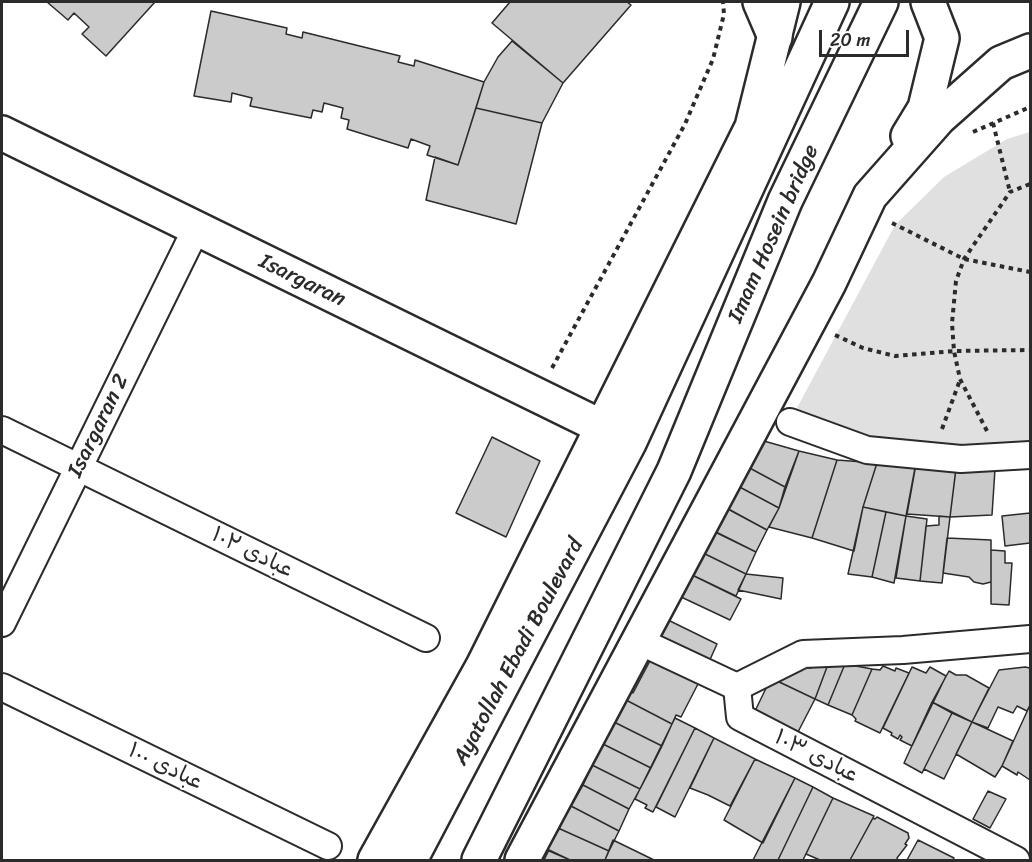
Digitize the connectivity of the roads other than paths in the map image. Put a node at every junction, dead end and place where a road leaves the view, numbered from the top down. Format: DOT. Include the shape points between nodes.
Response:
graph roads {
  1 [pos="760,2"];
  2 [pos="783,2"];
  3 [pos="832,2"];
  4 [pos="882,2"];
  5 [pos="928,2"];
  6 [pos="774,37"];
  7 [pos="1030,51"];
  8 [pos="2,133"];
  9 [pos="878,208"];
  10 [pos="196,229"];
  11 [pos="790,422"];
  12 [pos="2,430"];
  13 [pos="615,435"];
  14 [pos="1030,455"];
  15 [pos="78,468"];
  16 [pos="2,623"];
  17 [pos="426,638"];
  18 [pos="1030,639"];
  19 [pos="639,640"];
  20 [pos="2,687"];
  21 [pos="737,687"];
  22 [pos="328,846"];
  23 [pos="375,861"];
  24 [pos="410,861"];
  25 [pos="479,861"];
  26 [pos="522,861"];
  27 [pos="1016,861"];
  1 -- 6 [label="main road"];
  2 -- 6 [label="main road"];
  3 -- 13 [label="main road, Imam Hosein bridge"];
  4 -- 25 [label="main road, Imam Hosein bridge" via="785,201 674,471"];
  5 -- 9 [label="main road" via="942,38 925,108"];
  6 -- 13 [label="main road" via="752,127"];
  7 -- 9 [label="main road" via="1001,63 939,118"];
  8 -- 10 [label="main road, Isargaran"];
  9 -- 19 [label="main road" via="830,283"];
  10 -- 13 [label="main road, Isargaran"];
  10 -- 15 [label="street, Isargaran 2"];
  11 -- 14 [label="street" via="867,450 961,459"];
  12 -- 15 [label="street, عبادی ۱۰۲"];
  13 -- 23 [label="main road"];
  13 -- 24 [label="main road, Ayatollah Ebadi Boulevard"];
  15 -- 16 [label="street, Isargaran 2"];
  15 -- 17 [label="street, عبادی ۱۰۲"];
  18 -- 21 [label="street" via="803,654"];
  19 -- 21 [label="street"];
  19 -- 26 [label="main road"];
  20 -- 22 [label="street, عبادی ۱۰۰"];
  21 -- 27 [label="street, عبادی ۱۰۳" via="740,717"];
}
